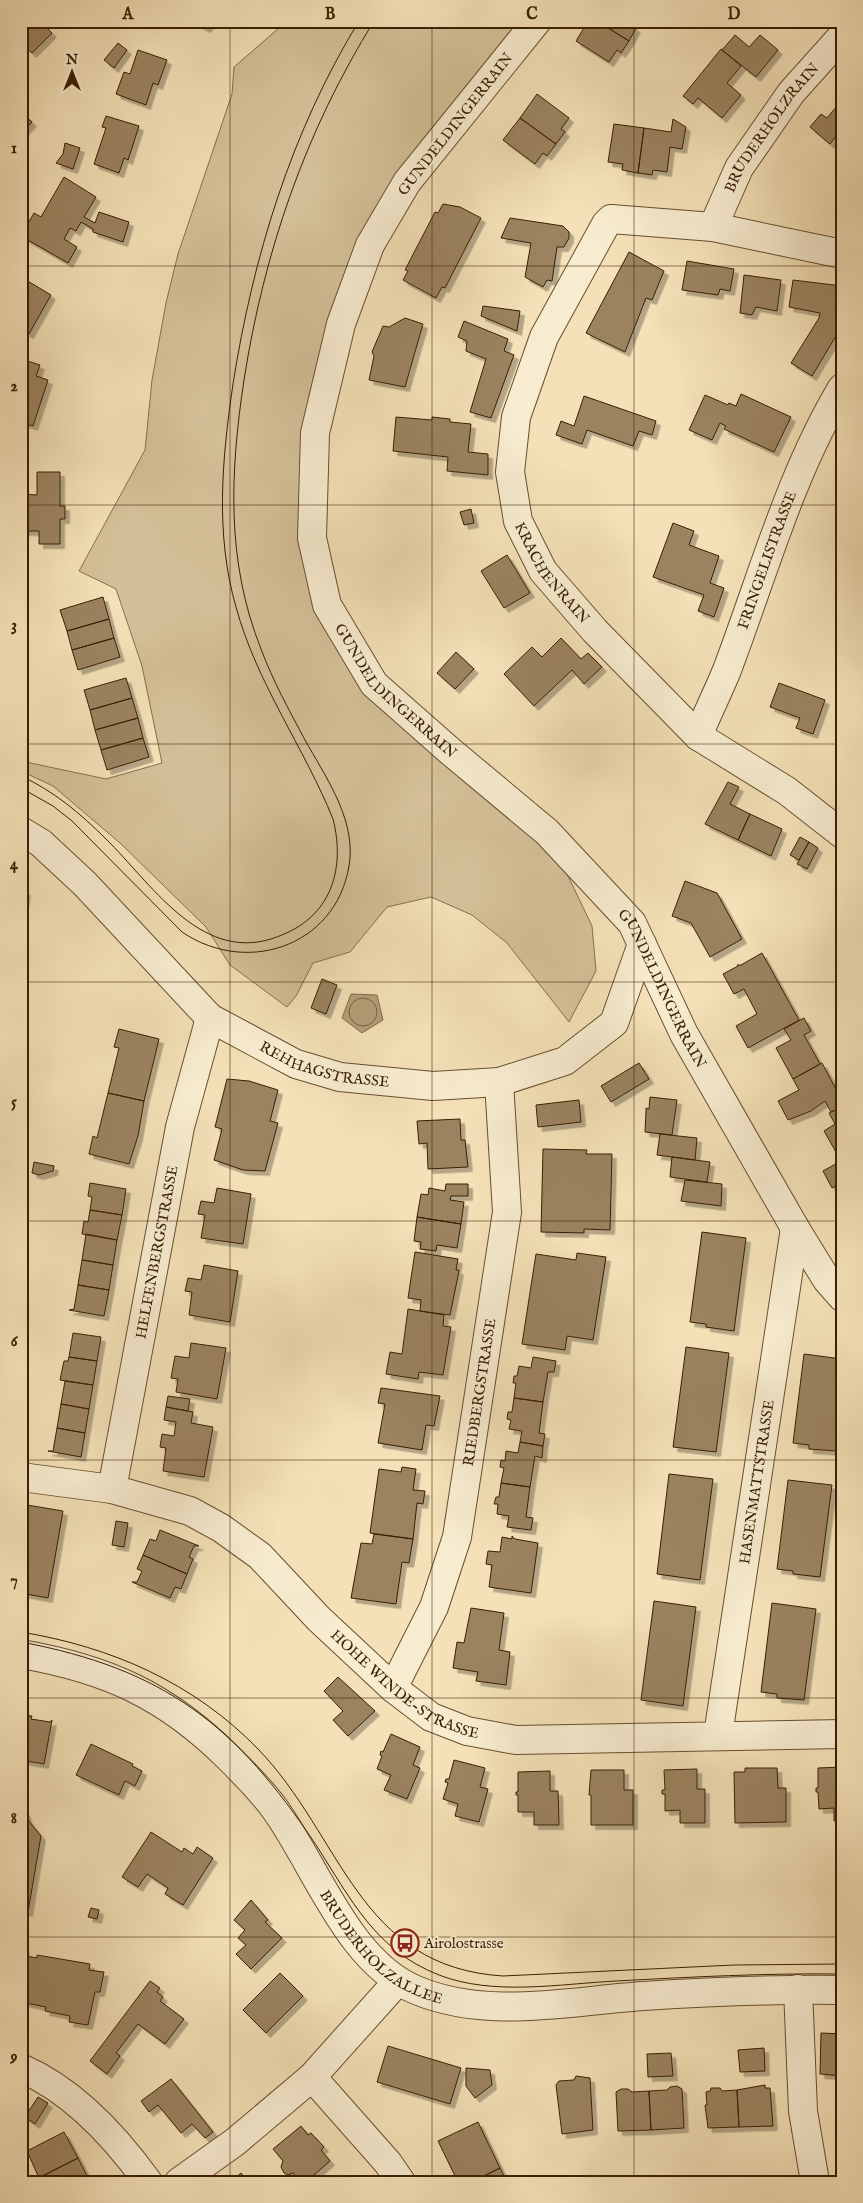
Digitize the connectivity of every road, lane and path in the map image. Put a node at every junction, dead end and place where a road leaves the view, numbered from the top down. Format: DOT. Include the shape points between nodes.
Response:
graph roads {
  1 [pos="537,21"];
  2 [pos="842,36"];
  3 [pos="712,227"];
  4 [pos="842,254"];
  5 [pos="842,388"];
  6 [pos="698,736"];
  7 [pos="21,831"];
  8 [pos="842,834"];
  9 [pos="642,944"];
  10 [pos="210,1018"];
  11 [pos="500,1082"];
  12 [pos="796,1228"];
  13 [pos="842,1297"];
  14 [pos="21,1477"];
  15 [pos="112,1489"];
  16 [pos="21,1654"];
  17 [pos="392,1688"];
  18 [pos="842,1734"];
  19 [pos="718,1735"];
  20 [pos="397,1982"];
  21 [pos="798,1989"];
  22 [pos="842,1990"];
  23 [pos="21,2068"];
  24 [pos="312,2077"];
  25 [pos="148,2182"];
  26 [pos="179,2182"];
  27 [pos="401,2182"];
  28 [pos="814,2182"];
  1 -- 9 [label="street, GUNDELDINGERRAIN" via="406,182 370,245 341,324 315,433 312,538 327,605 374,684 547,832 632,923"];
  2 -- 3 [label="street, BRUDERHOLZRAIN" via="790,93 744,161"];
  3 -- 4 [label="street"];
  3 -- 6 [label="street, KRACHENRAIN" via="610,219 544,337 516,417 510,472 518,521 543,572 595,631"];
  5 -- 6 [label="street, FRINGELISTRASSE" via="821,423 782,514 726,671"];
  6 -- 8 [label="street, KRACHENRAIN" via="787,791"];
  7 -- 10 [label="street, REHHAGSTRASSE" via="41,843 85,884"];
  9 -- 11 [label="street, REHHAGSTRASSE" via="614,1023 565,1062"];
  9 -- 12 [label="street, GUNDELDINGERRAIN" via="684,1034"];
  10 -- 11 [label="street, REHHAGSTRASSE" via="296,1064 340,1077 433,1086"];
  10 -- 15 [label="street, HELFENBERGSTRASSE" via="180,1127"];
  11 -- 17 [label="street, RIEDBERGSTRASSE" via="507,1212 457,1537 434,1607"];
  12 -- 13 [label="street, GUNDELDINGERRAIN" via="827,1280"];
  12 -- 19 [label="street, HASENMATTSTRASSE"];
  14 -- 15 [label="street, HOHE WINDE-STRASSE"];
  15 -- 17 [label="street, HOHE WINDE-STRASSE" via="190,1511 221,1528 260,1556 319,1619"];
  16 -- 20 [label="street, BRUDERHOLZALLEE" via="67,1662 117,1680 166,1705 196,1727 276,1810 342,1919 378,1966"];
  17 -- 19 [label="street, HOHE WINDE-STRASSE" via="431,1717 467,1731 516,1740"];
  18 -- 19 [label="street, HOHE WINDE-STRASSE"];
  20 -- 21 [label="street, BRUDERHOLZALLEE" via="447,2000 498,2006 697,1992"];
  20 -- 24 [label="street"];
  21 -- 22 [label="street, BRUDERHOLZALLEE"];
  21 -- 28 [label="street" via="803,2111"];
  23 -- 25 [label="street" via="35,2074 86,2110 129,2156"];
  24 -- 26 [label="street" via="235,2142"];
  24 -- 27 [label="street"];
}
